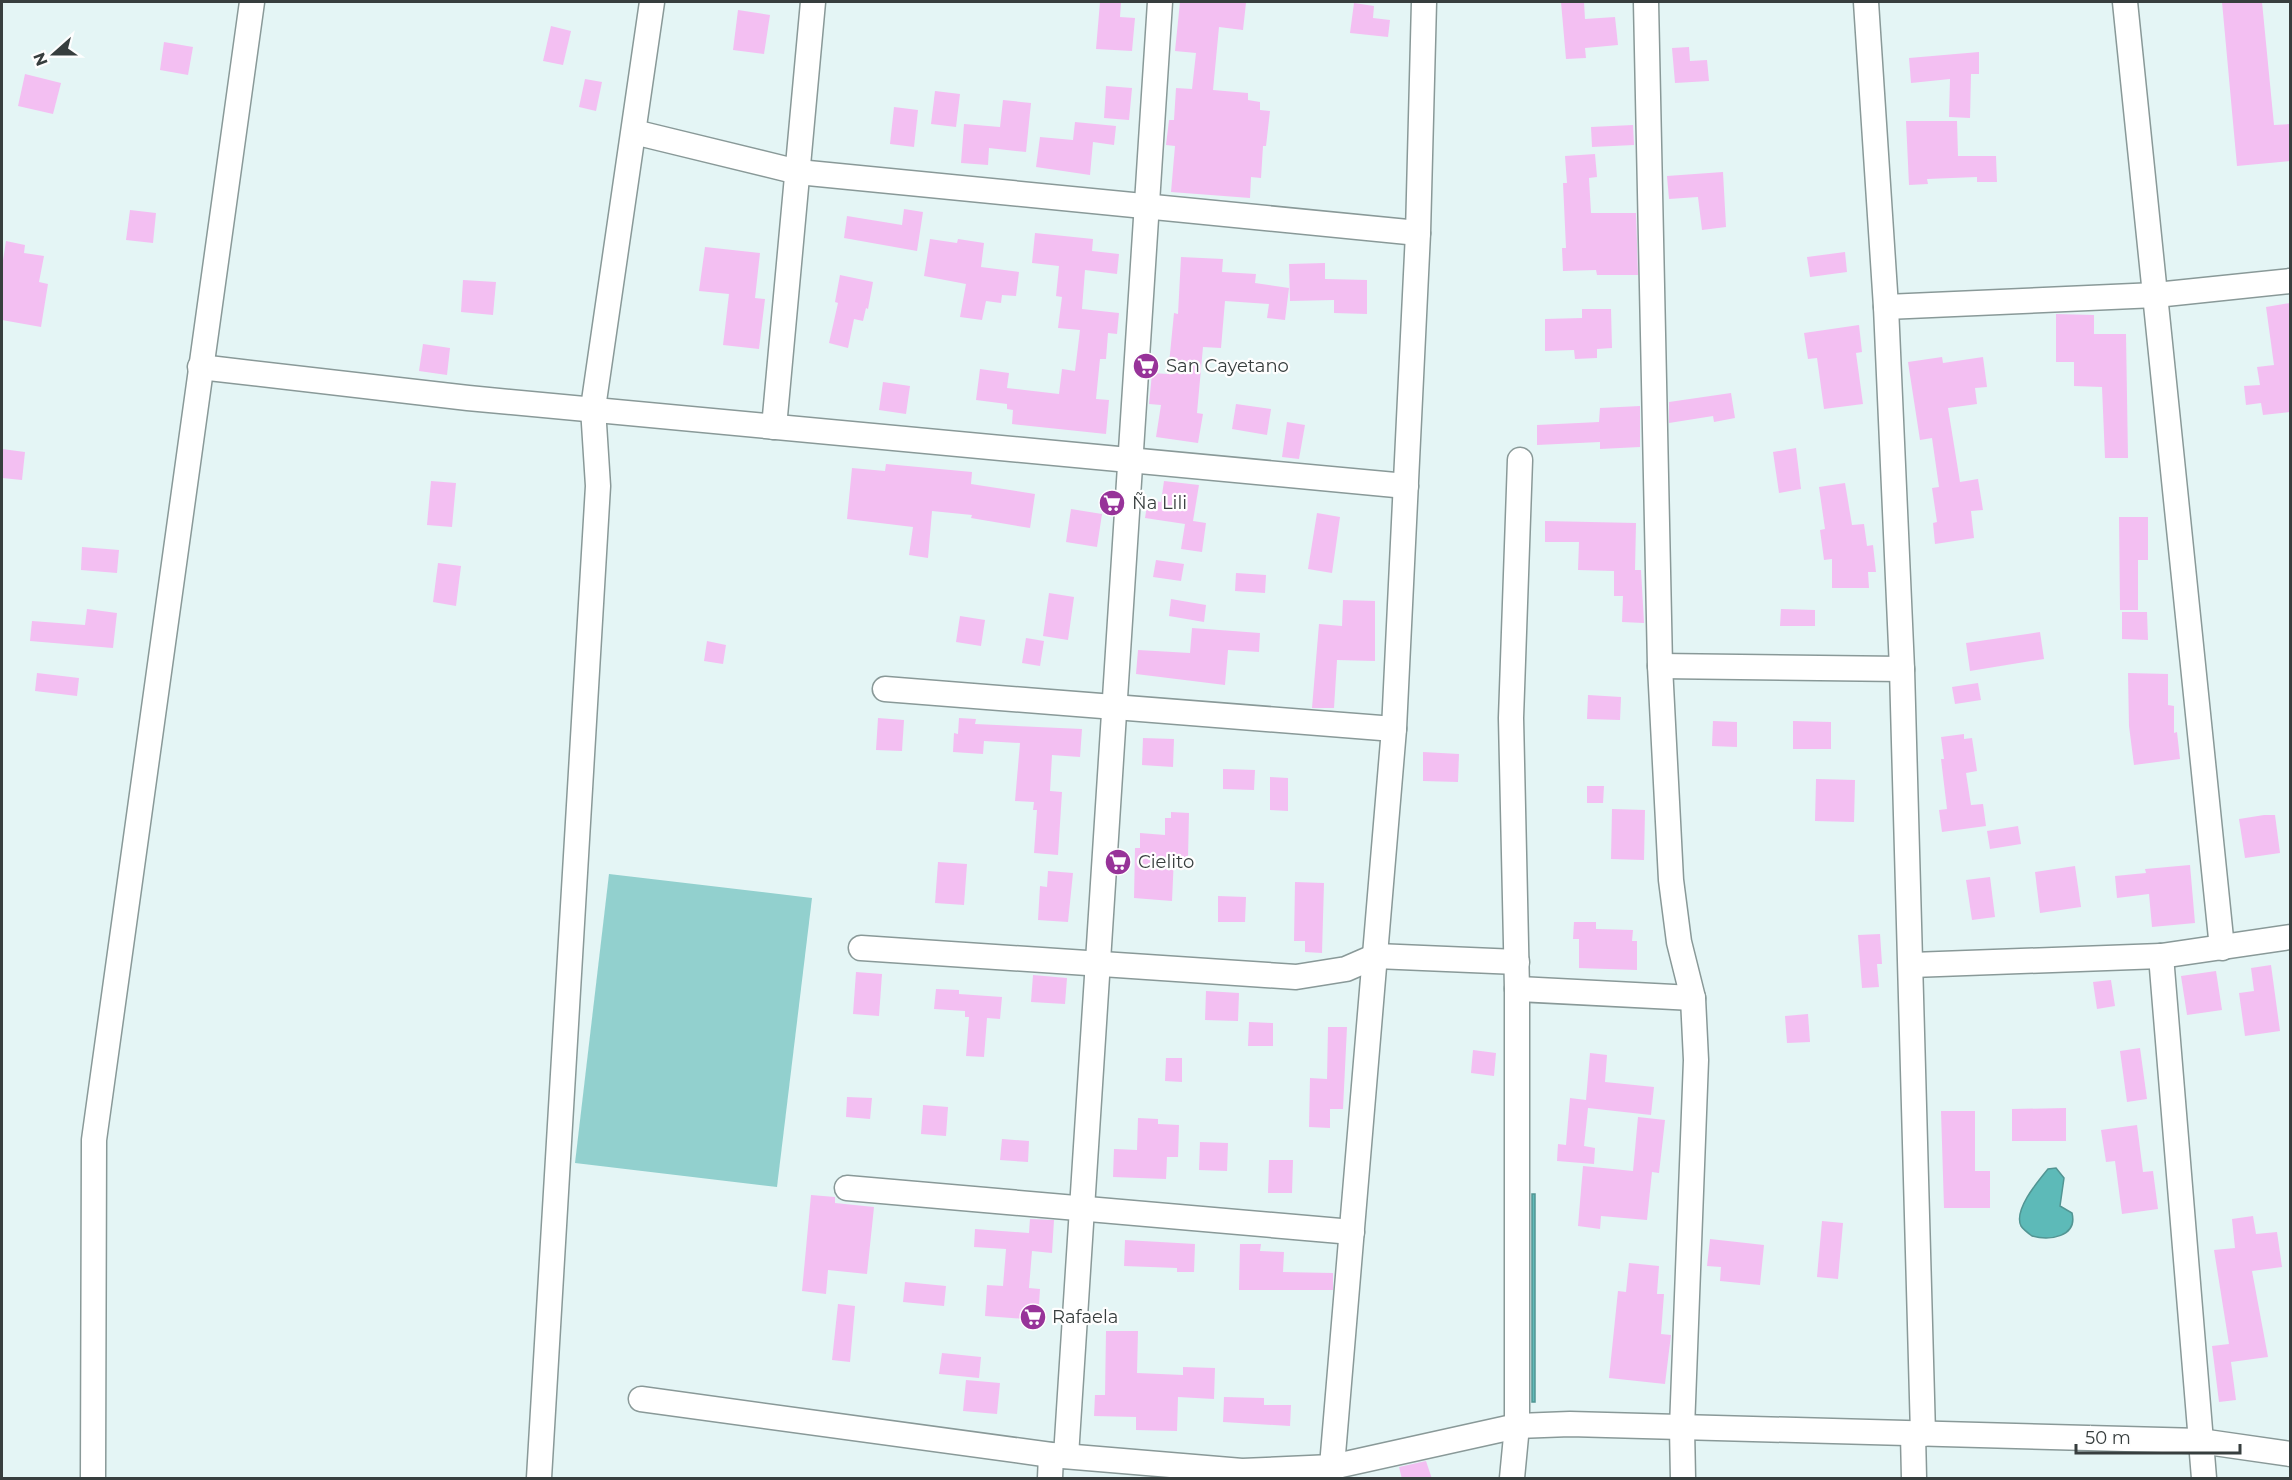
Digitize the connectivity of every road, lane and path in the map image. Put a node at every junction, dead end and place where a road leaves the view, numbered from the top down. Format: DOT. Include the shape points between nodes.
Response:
graph roads {
  1 [pos="252,2"];
  2 [pos="652,2"];
  3 [pos="813,2"];
  4 [pos="1160,2"];
  5 [pos="1425,2"];
  6 [pos="1646,2"];
  7 [pos="1866,2"];
  8 [pos="2125,2"];
  9 [pos="634,132"];
  10 [pos="798,172"];
  11 [pos="1147,207"];
  12 [pos="1418,233"];
  13 [pos="2290,280"];
  14 [pos="2156,295"];
  15 [pos="1886,307"];
  16 [pos="200,367"];
  17 [pos="593,408"];
  18 [pos="774,427"];
  19 [pos="1520,460"];
  20 [pos="1130,461"];
  21 [pos="1406,486"];
  22 [pos="1660,666"];
  23 [pos="1902,669"];
  24 [pos="885,689"];
  25 [pos="1114,708"];
  26 [pos="1394,729"];
  27 [pos="2290,937"];
  28 [pos="861,948"];
  29 [pos="2222,948"];
  30 [pos="1376,956"];
  31 [pos="2162,956"];
  32 [pos="1517,962"];
  33 [pos="1098,963"];
  34 [pos="1912,965"];
  35 [pos="1517,989"];
  36 [pos="1693,998"];
  37 [pos="847,1188"];
  38 [pos="1082,1208"];
  39 [pos="1352,1232"];
  40 [pos="641,1400"];
  41 [pos="1517,1426"];
  42 [pos="1682,1428"];
  43 [pos="1918,1434"];
  44 [pos="2200,1442"];
  45 [pos="2290,1454"];
  46 [pos="1059,1455"];
  47 [pos="1332,1473"];
  48 [pos="93,1479"];
  49 [pos="539,1479"];
  50 [pos="1050,1479"];
  51 [pos="1512,1479"];
  52 [pos="1683,1479"];
  53 [pos="1914,1479"];
  54 [pos="2204,1479"];
  1 -- 16 [label="street"];
  2 -- 9 [label="street"];
  3 -- 10 [label="street"];
  4 -- 11 [label="street"];
  5 -- 12 [label="street"];
  6 -- 22 [label="street"];
  7 -- 15 [label="street"];
  8 -- 14 [label="street"];
  9 -- 10 [label="street"];
  9 -- 17 [label="street"];
  10 -- 11 [label="street"];
  10 -- 18 [label="street"];
  11 -- 12 [label="street"];
  11 -- 20 [label="street"];
  12 -- 21 [label="street"];
  13 -- 14 [label="street"];
  14 -- 15 [label="street"];
  14 -- 29 [label="street"];
  15 -- 23 [label="street"];
  16 -- 17 [label="street" via="468,398"];
  16 -- 48 [label="street" via="94,1140"];
  17 -- 18 [label="street"];
  17 -- 49 [label="street" via="598,486"];
  18 -- 20 [label="street"];
  19 -- 32 [label="street" via="1511,718"];
  20 -- 21 [label="street"];
  20 -- 25 [label="street"];
  21 -- 26 [label="street"];
  22 -- 23 [label="street"];
  22 -- 36 [label="street" via="1671,880 1679,942"];
  23 -- 34 [label="street"];
  24 -- 25 [label="street"];
  25 -- 26 [label="street"];
  25 -- 33 [label="street"];
  26 -- 30 [label="street"];
  27 -- 29 [label="street"];
  28 -- 33 [label="street"];
  29 -- 31 [label="street"];
  30 -- 32 [label="street"];
  30 -- 33 [label="street" via="1346,969 1296,977"];
  30 -- 39 [label="street"];
  31 -- 34 [label="street"];
  31 -- 44 [label="street"];
  32 -- 35 [label="street"];
  33 -- 38 [label="street"];
  34 -- 43 [label="street"];
  35 -- 36 [label="street"];
  35 -- 41 [label="street"];
  36 -- 42 [label="street" via="1696,1060"];
  37 -- 38 [label="street"];
  38 -- 39 [label="street"];
  38 -- 46 [label="street"];
  39 -- 47 [label="street"];
  40 -- 46 [label="street"];
  41 -- 42 [label="street"];
  41 -- 47 [label="street"];
  41 -- 51 [label="street"];
  42 -- 43 [label="street"];
  42 -- 52 [label="street"];
  43 -- 44 [label="street"];
  43 -- 53 [label="street"];
  44 -- 45 [label="street"];
  44 -- 54 [label="street"];
  46 -- 47 [label="street" via="1242,1471"];
  46 -- 50 [label="street"];
}
